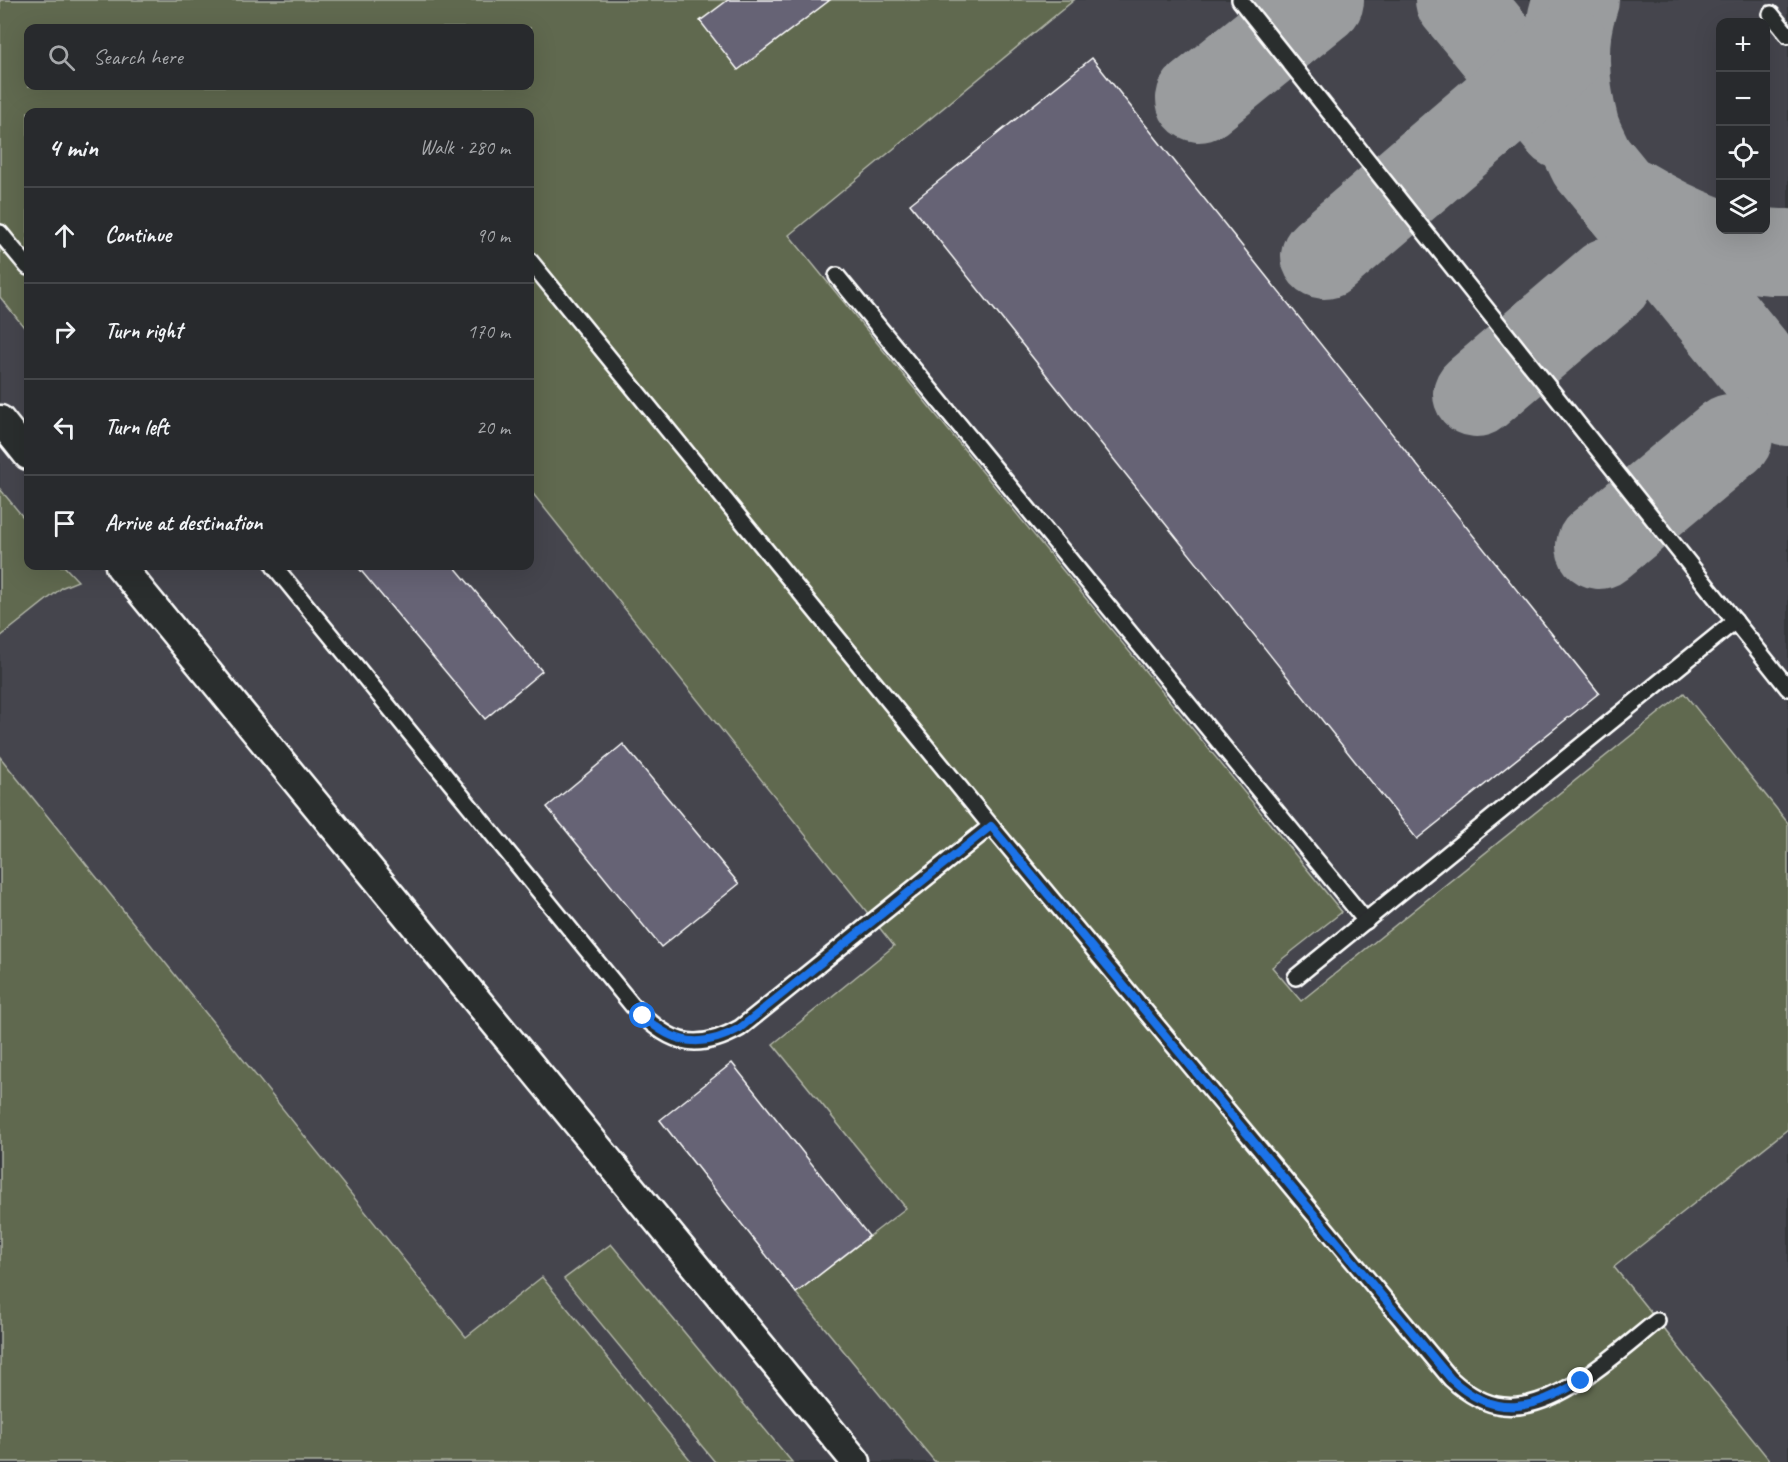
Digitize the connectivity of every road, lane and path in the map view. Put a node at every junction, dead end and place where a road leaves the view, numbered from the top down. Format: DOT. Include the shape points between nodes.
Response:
graph roads {
  1 [pos="1240,0"];
  2 [pos="1771,14"];
  3 [pos="1788,35"];
  4 [pos="0,233"];
  5 [pos="24,262"];
  6 [pos="534,266"];
  7 [pos="837,276"];
  8 [pos="0,420"];
  9 [pos="24,449"];
  10 [pos="123,570"];
  11 [pos="277,570"];
  12 [pos="1735,621"];
  13 [pos="1788,688"];
  14 [pos="991,826"];
  15 [pos="1366,921"];
  16 [pos="1296,977"];
  17 [pos="1658,1321"];
  18 [pos="856,1462"];
  1 -- 12 [label="lane"];
  2 -- 3 [label="lane"];
  4 -- 5 [label="lane"];
  6 -- 14 [label="lane"];
  7 -- 15 [label="lane"];
  8 -- 9 [label="street"];
  10 -- 18 [label="street"];
  11 -- 14 [label="lane" via="632,1005 667,1035 698,1042 740,1028"];
  12 -- 13 [label="lane"];
  12 -- 15 [label="lane"];
  14 -- 17 [label="lane" via="1437,1363 1466,1392 1503,1406 1546,1400 1581,1381"];
  15 -- 16 [label="lane"];
}
